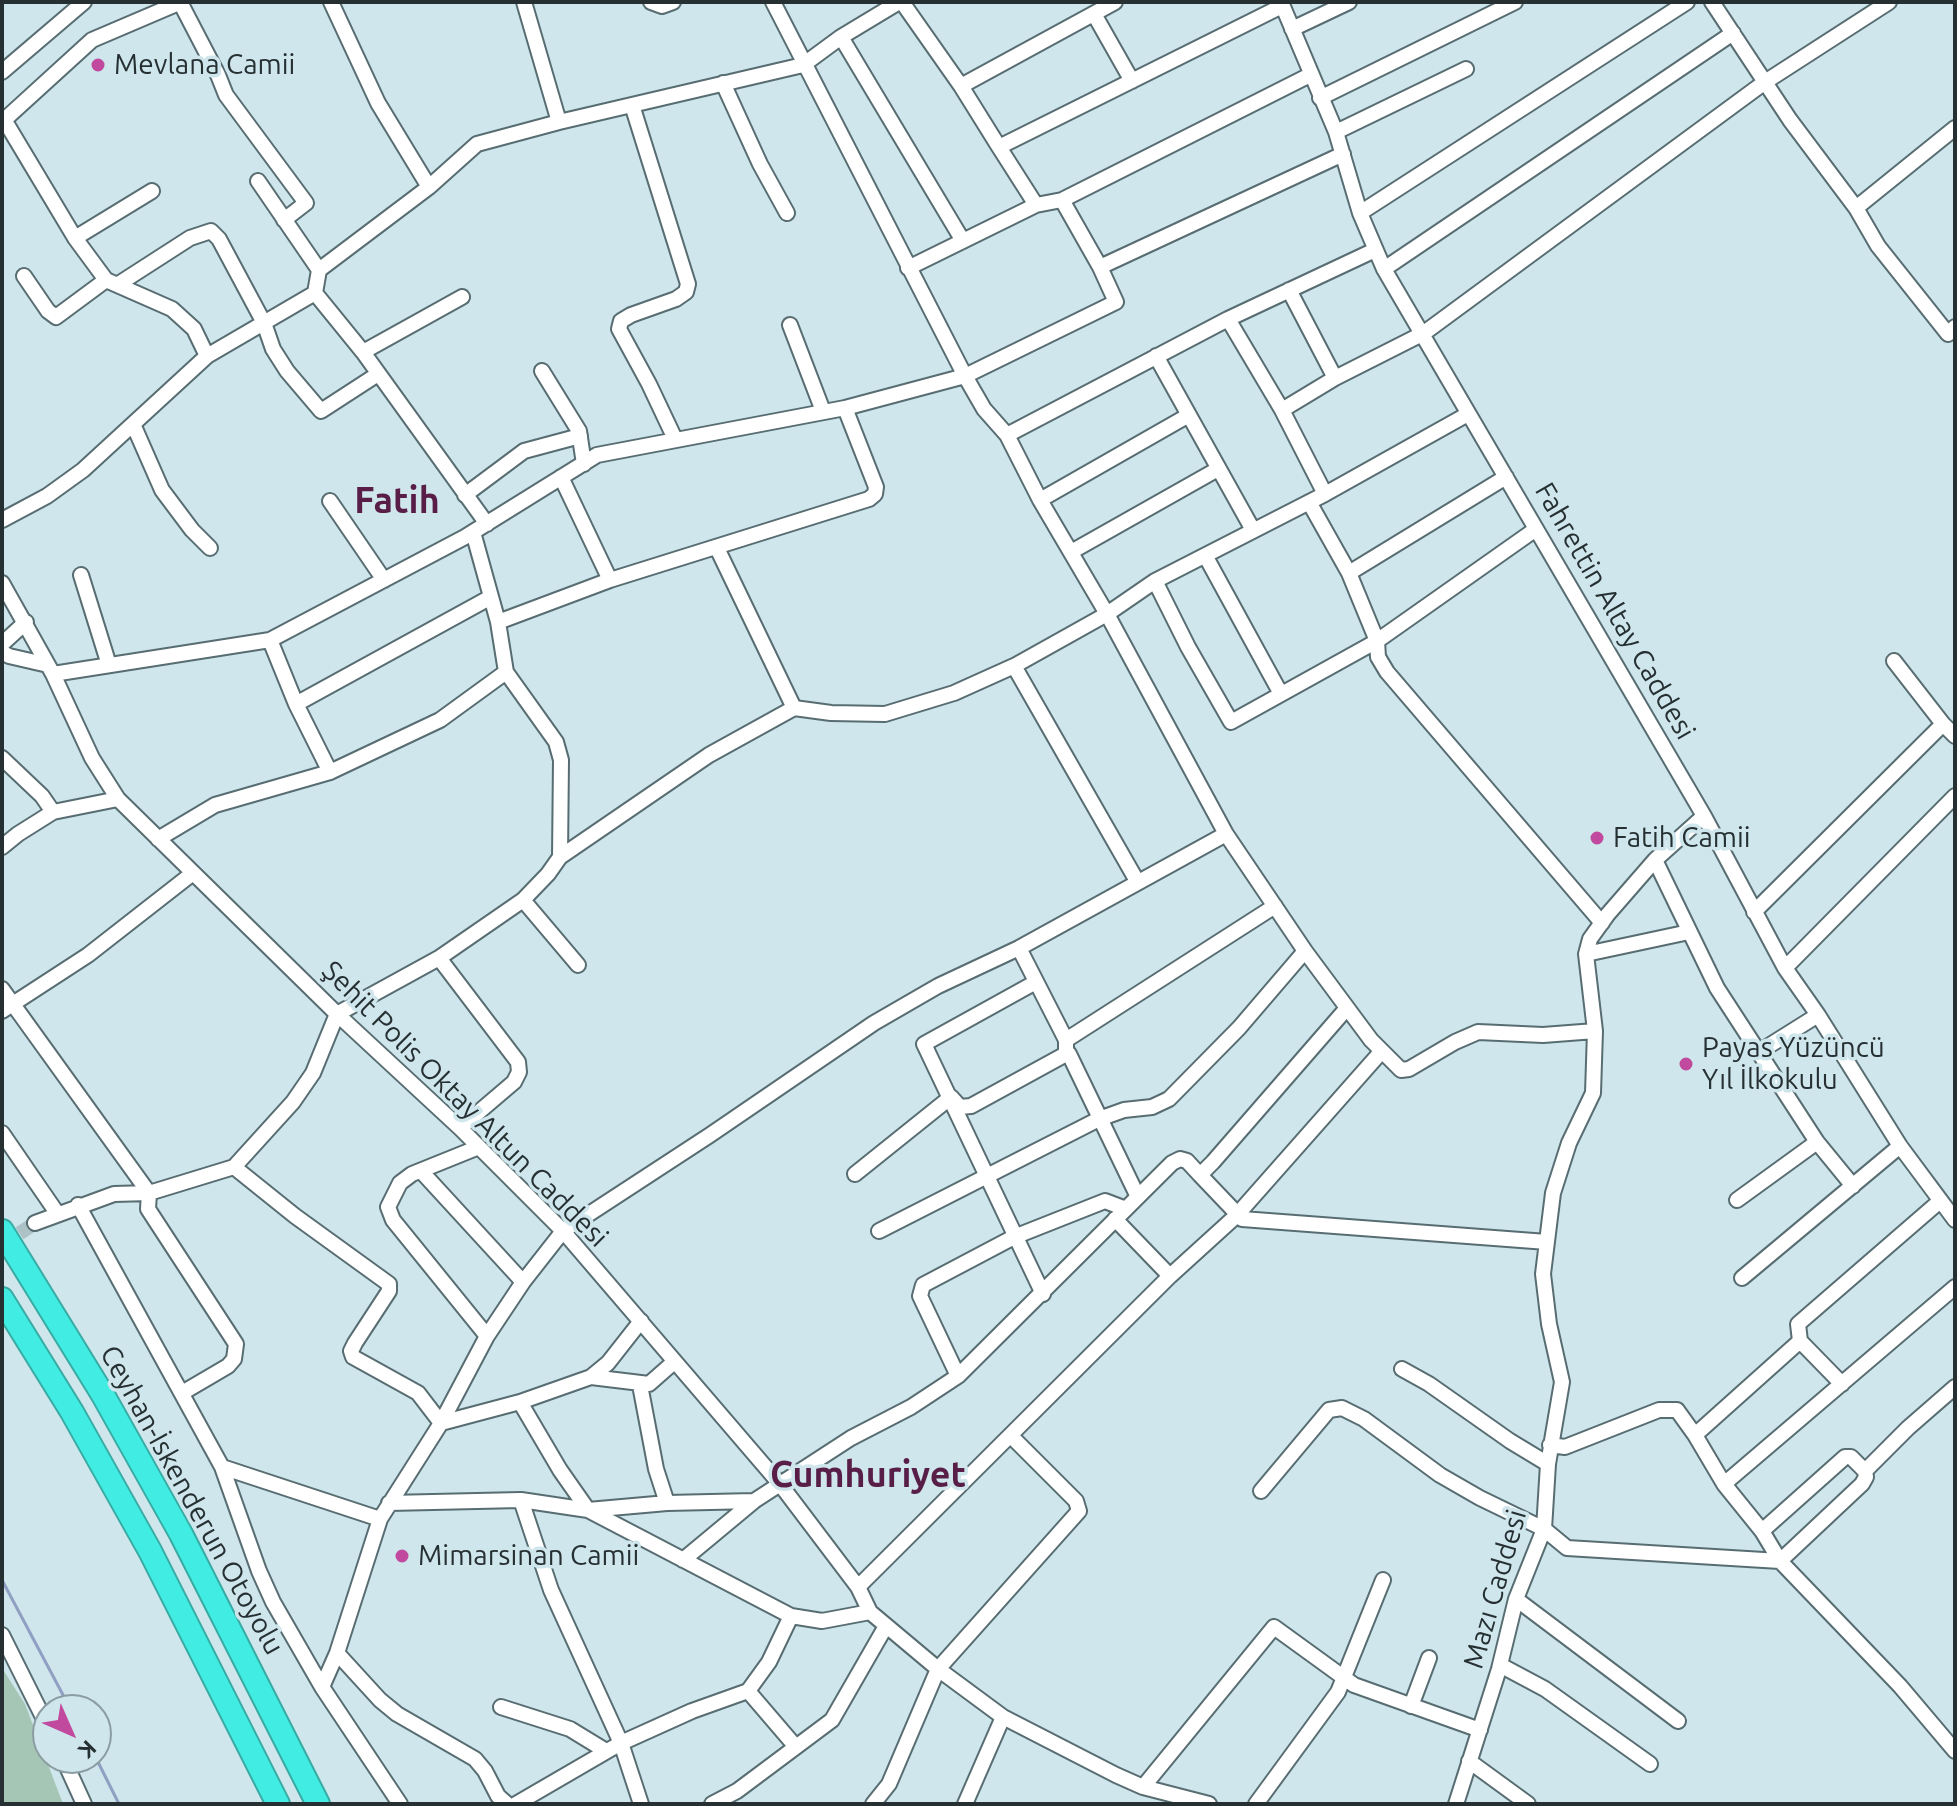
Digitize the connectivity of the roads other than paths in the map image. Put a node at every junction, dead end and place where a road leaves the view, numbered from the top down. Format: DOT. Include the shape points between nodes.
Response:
graph roads {
  1 [pos="84,2"];
  2 [pos="180,2"];
  3 [pos="331,2"];
  4 [pos="524,2"];
  5 [pos="651,2"];
  6 [pos="673,2"];
  7 [pos="773,2"];
  8 [pos="900,2"];
  9 [pos="1115,2"];
  10 [pos="1349,2"];
  11 [pos="1515,2"];
  12 [pos="1687,2"];
  13 [pos="1712,2"];
  14 [pos="1889,2"];
  15 [pos="1282,4"];
  16 [pos="1094,14"];
  17 [pos="1292,29"];
  18 [pos="1733,33"];
  19 [pos="841,37"];
  20 [pos="803,65"];
  21 [pos="1466,69"];
  22 [pos="2,72"];
  23 [pos="1310,75"];
  24 [pos="1132,81"];
  25 [pos="1765,82"];
  26 [pos="723,83"];
  27 [pos="961,86"];
  28 [pos="1320,98"];
  29 [pos="632,105"];
  30 [pos="3,121"];
  31 [pos="559,122"];
  32 [pos="1955,128"];
  33 [pos="1336,132"];
  34 [pos="999,147"];
  35 [pos="1343,154"];
  36 [pos="258,181"];
  37 [pos="429,187"];
  38 [pos="152,191"];
  39 [pos="1062,200"];
  40 [pos="1036,205"];
  41 [pos="1856,208"];
  42 [pos="787,213"];
  43 [pos="1360,213"];
  44 [pos="284,220"];
  45 [pos="75,238"];
  46 [pos="963,241"];
  47 [pos="1375,250"];
  48 [pos="1100,267"];
  49 [pos="908,268"];
  50 [pos="1384,269"];
  51 [pos="319,270"];
  52 [pos="24,276"];
  53 [pos="112,283"];
  54 [pos="1289,290"];
  55 [pos="315,293"];
  56 [pos="462,297"];
  57 [pos="1228,319"];
  58 [pos="264,323"];
  59 [pos="790,325"];
  60 [pos="1955,327"];
  61 [pos="1424,333"];
  62 [pos="363,352"];
  63 [pos="207,356"];
  64 [pos="1156,356"];
  65 [pos="542,371"];
  66 [pos="378,374"];
  67 [pos="965,376"];
  68 [pos="1335,378"];
  69 [pos="845,408"];
  70 [pos="1282,410"];
  71 [pos="823,411"];
  72 [pos="1468,414"];
  73 [pos="1189,415"];
  74 [pos="133,424"];
  75 [pos="1007,435"];
  76 [pos="580,436"];
  77 [pos="675,439"];
  78 [pos="584,464"];
  79 [pos="1218,469"];
  80 [pos="561,477"];
  81 [pos="1506,477"];
  82 [pos="1325,494"];
  83 [pos="465,495"];
  84 [pos="1040,500"];
  85 [pos="330,501"];
  86 [pos="1309,502"];
  87 [pos="2,520"];
  88 [pos="487,524"];
  89 [pos="1536,529"];
  90 [pos="1253,530"];
  91 [pos="473,532"];
  92 [pos="210,548"];
  93 [pos="717,548"];
  94 [pos="1071,552"];
  95 [pos="1206,557"];
  96 [pos="1349,573"];
  97 [pos="81,575"];
  98 [pos="384,580"];
  99 [pos="610,580"];
  100 [pos="1155,581"];
  101 [pos="2,583"];
  102 [pos="491,597"];
  103 [pos="17,609"];
  104 [pos="1107,614"];
  105 [pos="2,617"];
  106 [pos="26,622"];
  107 [pos="498,622"];
  108 [pos="270,640"];
  109 [pos="1377,641"];
  110 [pos="2,644"];
  111 [pos="2,652"];
  112 [pos="1894,661"];
  113 [pos="109,665"];
  114 [pos="1014,666"];
  115 [pos="51,669"];
  116 [pos="506,672"];
  117 [pos="1281,694"];
  118 [pos="296,704"];
  119 [pos="794,708"];
  120 [pos="1943,724"];
  121 [pos="1955,736"];
  122 [pos="2,758"];
  123 [pos="330,772"];
  124 [pos="1955,796"];
  125 [pos="118,799"];
  126 [pos="53,812"];
  127 [pos="1704,816"];
  128 [pos="1226,834"];
  129 [pos="158,839"];
  130 [pos="2,847"];
  131 [pos="560,857"];
  132 [pos="1655,860"];
  133 [pos="193,873"];
  134 [pos="1137,881"];
  135 [pos="523,900"];
  136 [pos="1275,906"];
  137 [pos="1754,912"];
  138 [pos="1602,923"];
  139 [pos="1689,932"];
  140 [pos="1019,948"];
  141 [pos="1305,951"];
  142 [pos="1586,954"];
  143 [pos="439,958"];
  144 [pos="578,965"];
  145 [pos="1785,968"];
  146 [pos="1036,982"];
  147 [pos="2,989"];
  148 [pos="8,1007"];
  149 [pos="1347,1008"];
  150 [pos="337,1014"];
  151 [pos="1818,1015"];
  152 [pos="1595,1031"];
  153 [pos="1066,1047"];
  154 [pos="1381,1052"];
  155 [pos="1759,1052"];
  156 [pos="951,1097"];
  157 [pos="1099,1119"];
  158 [pos="460,1128"];
  159 [pos="2,1133"];
  160 [pos="1817,1142"];
  161 [pos="1900,1146"];
  162 [pos="479,1147"];
  163 [pos="234,1167"];
  164 [pos="421,1171"];
  165 [pos="855,1174"];
  166 [pos="985,1175"];
  167 [pos="1200,1175"];
  168 [pos="1853,1186"];
  169 [pos="149,1193"];
  170 [pos="1138,1197"];
  171 [pos="1737,1200"];
  172 [pos="1940,1201"];
  173 [pos="78,1205"];
  174 [pos="57,1213"];
  175 [pos="1121,1214"];
  176 [pos="1236,1216"];
  177 [pos="1955,1220"];
  178 [pos="35,1223"];
  179 [pos="2,1231"];
  180 [pos="563,1231"];
  181 [pos="879,1231"];
  182 [pos="1014,1237"];
  183 [pos="1547,1242"];
  184 [pos="1170,1276"];
  185 [pos="1742,1278"];
  186 [pos="523,1282"];
  187 [pos="1955,1287"];
  188 [pos="1043,1294"];
  189 [pos="2,1299"];
  190 [pos="641,1321"];
  191 [pos="487,1336"];
  192 [pos="1800,1341"];
  193 [pos="674,1362"];
  194 [pos="1402,1369"];
  195 [pos="958,1376"];
  196 [pos="591,1377"];
  197 [pos="1842,1384"];
  198 [pos="640,1385"];
  199 [pos="1955,1387"];
  200 [pos="182,1393"];
  201 [pos="520,1402"];
  202 [pos="441,1423"];
  203 [pos="1695,1435"];
  204 [pos="1012,1437"];
  205 [pos="1550,1445"];
  206 [pos="1548,1464"];
  207 [pos="222,1467"];
  208 [pos="1865,1471"];
  209 [pos="780,1484"];
  210 [pos="1724,1484"];
  211 [pos="1261,1491"];
  212 [pos="521,1500"];
  213 [pos="754,1501"];
  214 [pos="389,1503"];
  215 [pos="667,1503"];
  216 [pos="588,1510"];
  217 [pos="380,1519"];
  218 [pos="1544,1529"];
  219 [pos="1762,1531"];
  220 [pos="683,1560"];
  221 [pos="1780,1561"];
  222 [pos="1383,1580"];
  223 [pos="858,1587"];
  224 [pos="1516,1599"];
  225 [pos="870,1612"];
  226 [pos="791,1616"];
  227 [pos="886,1626"];
  228 [pos="2,1635"];
  229 [pos="337,1653"];
  230 [pos="1429,1658"];
  231 [pos="1500,1665"];
  232 [pos="938,1669"];
  233 [pos="1345,1679"];
  234 [pos="322,1687"];
  235 [pos="748,1691"];
  236 [pos="32,1695"];
  237 [pos="1411,1706"];
  238 [pos="501,1707"];
  239 [pos="1003,1717"];
  240 [pos="1678,1721"];
  241 [pos="1480,1730"];
  242 [pos="621,1743"];
  243 [pos="796,1747"];
  244 [pos="606,1751"];
  245 [pos="1955,1751"];
  246 [pos="1469,1761"];
  247 [pos="1650,1764"];
  248 [pos="70,1774"];
  249 [pos="1143,1787"];
  250 [pos="84,1804"];
  251 [pos="278,1804"];
  252 [pos="318,1804"];
  253 [pos="400,1804"];
  254 [pos="507,1804"];
  255 [pos="516,1804"];
  256 [pos="641,1804"];
  257 [pos="712,1804"];
  258 [pos="873,1804"];
  259 [pos="965,1804"];
  260 [pos="1209,1804"];
  261 [pos="1256,1804"];
  262 [pos="1456,1804"];
  263 [pos="1528,1804"];
  1 -- 22 [label="street"];
  2 -- 30 [label="street" via="92,40"];
  2 -- 44 [label="street" via="226,95 306,203"];
  3 -- 37 [label="street" via="378,103"];
  4 -- 31 [label="street"];
  5 -- 6 [label="street"];
  7 -- 20 [label="street"];
  8 -- 19 [label="street"];
  8 -- 27 [label="street"];
  9 -- 16 [label="street"];
  10 -- 17 [label="street"];
  11 -- 28 [label="street"];
  12 -- 43 [label="street"];
  13 -- 18 [label="street"];
  14 -- 25 [label="street"];
  15 -- 17 [label="street, Fahrettin Altay Caddesi"];
  15 -- 24 [label="street"];
  16 -- 24 [label="street"];
  16 -- 27 [label="street"];
  17 -- 23 [label="street, Fahrettin Altay Caddesi"];
  18 -- 25 [label="street"];
  18 -- 50 [label="street"];
  19 -- 20 [label="street"];
  19 -- 46 [label="street"];
  20 -- 26 [label="street"];
  20 -- 49 [label="street"];
  21 -- 33 [label="street"];
  23 -- 28 [label="street, Fahrettin Altay Caddesi"];
  23 -- 39 [label="street"];
  24 -- 34 [label="street"];
  25 -- 41 [label="street"];
  25 -- 61 [label="street"];
  26 -- 29 [label="street"];
  26 -- 42 [label="street"];
  27 -- 34 [label="street"];
  28 -- 33 [label="street, Fahrettin Altay Caddesi"];
  29 -- 31 [label="street"];
  29 -- 77 [label="street" via="688,284 676,299 631,315 619,329"];
  30 -- 45 [label="street"];
  31 -- 37 [label="street" via="477,144"];
  32 -- 41 [label="street"];
  33 -- 35 [label="street, Fahrettin Altay Caddesi"];
  34 -- 40 [label="street"];
  35 -- 43 [label="street, Fahrettin Altay Caddesi"];
  35 -- 48 [label="street"];
  36 -- 44 [label="street"];
  37 -- 51 [label="street"];
  38 -- 45 [label="street"];
  39 -- 40 [label="street"];
  39 -- 48 [label="street"];
  40 -- 46 [label="street"];
  41 -- 60 [label="street" via="1917,297 1948,334"];
  43 -- 47 [label="street, Fahrettin Altay Caddesi"];
  44 -- 51 [label="street"];
  45 -- 53 [label="street"];
  46 -- 49 [label="street"];
  47 -- 50 [label="street, Fahrettin Altay Caddesi"];
  47 -- 54 [label="street"];
  48 -- 67 [label="street" via="1116,297 1113,305"];
  49 -- 67 [label="street"];
  50 -- 61 [label="street, Fahrettin Altay Caddesi"];
  51 -- 55 [label="street"];
  52 -- 53 [label="street" via="56,317"];
  53 -- 58 [label="street" via="211,231"];
  53 -- 63 [label="street" via="172,309 194,329"];
  54 -- 57 [label="street"];
  54 -- 68 [label="street"];
  55 -- 58 [label="street"];
  55 -- 62 [label="street"];
  56 -- 62 [label="street"];
  57 -- 64 [label="street"];
  57 -- 70 [label="street"];
  58 -- 63 [label="street"];
  58 -- 66 [label="street" via="287,371 321,411"];
  59 -- 71 [label="street"];
  61 -- 68 [label="street"];
  61 -- 72 [label="street, Fahrettin Altay Caddesi"];
  62 -- 66 [label="street"];
  63 -- 74 [label="street"];
  64 -- 73 [label="street"];
  64 -- 75 [label="street"];
  65 -- 76 [label="street"];
  66 -- 83 [label="street"];
  67 -- 69 [label="street"];
  67 -- 75 [label="street"];
  68 -- 70 [label="street"];
  69 -- 71 [label="street"];
  69 -- 93 [label="street" via="875,494"];
  70 -- 82 [label="street"];
  71 -- 77 [label="street"];
  72 -- 81 [label="street, Fahrettin Altay Caddesi"];
  72 -- 82 [label="street"];
  73 -- 79 [label="street"];
  73 -- 84 [label="street"];
  74 -- 87 [label="street" via="65,483"];
  74 -- 92 [label="street" via="162,490"];
  75 -- 84 [label="street"];
  76 -- 78 [label="street"];
  76 -- 83 [label="street" via="524,451"];
  77 -- 78 [label="street" via="597,455"];
  78 -- 80 [label="street"];
  79 -- 90 [label="street"];
  79 -- 94 [label="street"];
  80 -- 88 [label="street"];
  80 -- 99 [label="street"];
  81 -- 89 [label="street, Fahrettin Altay Caddesi"];
  81 -- 96 [label="street"];
  82 -- 86 [label="street"];
  83 -- 88 [label="street"];
  84 -- 94 [label="street"];
  85 -- 98 [label="street"];
  86 -- 90 [label="street"];
  86 -- 96 [label="street"];
  88 -- 91 [label="street"];
  89 -- 109 [label="street"];
  89 -- 127 [label="street, Fahrettin Altay Caddesi"];
  90 -- 95 [label="street"];
  91 -- 98 [label="street"];
  91 -- 102 [label="street"];
  93 -- 99 [label="street"];
  93 -- 119 [label="street"];
  94 -- 104 [label="street"];
  95 -- 100 [label="street"];
  95 -- 117 [label="street"];
  96 -- 109 [label="street"];
  97 -- 113 [label="street"];
  98 -- 108 [label="street"];
  99 -- 107 [label="street"];
  100 -- 104 [label="street"];
  100 -- 117 [label="street" via="1231,722"];
  101 -- 103 [label="street, Şehit Polis Oktay Altun Caddesi"];
  102 -- 107 [label="street"];
  102 -- 118 [label="street"];
  103 -- 105 [label="street"];
  103 -- 106 [label="street, Şehit Polis Oktay Altun Caddesi"];
  104 -- 114 [label="street"];
  104 -- 128 [label="street"];
  106 -- 110 [label="street"];
  106 -- 115 [label="street, Şehit Polis Oktay Altun Caddesi"];
  107 -- 116 [label="street"];
  108 -- 113 [label="street"];
  108 -- 118 [label="street"];
  109 -- 117 [label="street"];
  109 -- 138 [label="street" via="1387,672"];
  111 -- 115 [label="street"];
  112 -- 120 [label="street"];
  113 -- 115 [label="street"];
  114 -- 119 [label="street" via="954,693 885,714"];
  114 -- 134 [label="street"];
  115 -- 125 [label="street, Şehit Polis Oktay Altun Caddesi" via="92,758"];
  116 -- 123 [label="street" via="440,720"];
  116 -- 131 [label="street" via="556,742 561,760"];
  118 -- 123 [label="street"];
  119 -- 131 [label="street" via="709,755"];
  120 -- 121 [label="street"];
  120 -- 137 [label="street"];
  122 -- 126 [label="street"];
  123 -- 129 [label="street" via="215,805"];
  124 -- 145 [label="street"];
  125 -- 126 [label="street"];
  125 -- 129 [label="street, Şehit Polis Oktay Altun Caddesi"];
  126 -- 130 [label="street"];
  127 -- 132 [label="street"];
  127 -- 137 [label="street, Fahrettin Altay Caddesi"];
  128 -- 134 [label="street"];
  128 -- 136 [label="street"];
  129 -- 133 [label="street, Şehit Polis Oktay Altun Caddesi"];
  131 -- 135 [label="street"];
  132 -- 138 [label="street"];
  132 -- 139 [label="street"];
  133 -- 148 [label="street" via="88,955"];
  133 -- 150 [label="street, Şehit Polis Oktay Altun Caddesi"];
  134 -- 140 [label="street"];
  135 -- 143 [label="street"];
  135 -- 144 [label="street"];
  136 -- 141 [label="street"];
  136 -- 153 [label="street"];
  137 -- 145 [label="street, Fahrettin Altay Caddesi"];
  138 -- 142 [label="street"];
  139 -- 142 [label="street"];
  139 -- 155 [label="street" via="1717,988"];
  140 -- 146 [label="street"];
  140 -- 180 [label="street" via="874,1023"];
  141 -- 149 [label="street"];
  141 -- 157 [label="street" via="1169,1099"];
  142 -- 152 [label="street, Mazı Caddesi"];
  143 -- 150 [label="street"];
  143 -- 158 [label="street" via="518,1062 514,1082"];
  145 -- 151 [label="street, Fahrettin Altay Caddesi"];
  146 -- 153 [label="street"];
  146 -- 156 [label="street" via="926,1041"];
  147 -- 148 [label="street"];
  148 -- 169 [label="street"];
  149 -- 154 [label="street"];
  149 -- 167 [label="street"];
  150 -- 158 [label="street, Şehit Polis Oktay Altun Caddesi"];
  150 -- 163 [label="street" via="313,1073"];
  151 -- 155 [label="street"];
  151 -- 161 [label="street, Fahrettin Altay Caddesi"];
  152 -- 154 [label="street" via="1478,1032 1401,1070"];
  152 -- 183 [label="street, Mazı Caddesi" via="1593,1093 1553,1193"];
  153 -- 156 [label="street" via="971,1106 960,1107"];
  153 -- 157 [label="street"];
  154 -- 176 [label="street"];
  155 -- 160 [label="street"];
  156 -- 165 [label="street"];
  156 -- 166 [label="street"];
  157 -- 166 [label="street"];
  157 -- 170 [label="street"];
  158 -- 162 [label="street, Şehit Polis Oktay Altun Caddesi"];
  159 -- 174 [label="street"];
  160 -- 168 [label="street"];
  160 -- 171 [label="street"];
  161 -- 168 [label="street"];
  161 -- 172 [label="street, Fahrettin Altay Caddesi"];
  162 -- 164 [label="street"];
  162 -- 180 [label="street, Şehit Polis Oktay Altun Caddesi"];
  163 -- 169 [label="street"];
  163 -- 202 [label="street" via="389,1284 351,1351 353,1357 418,1393"];
  164 -- 186 [label="street"];
  164 -- 191 [label="street" via="400,1183 388,1207 393,1220"];
  166 -- 181 [label="street"];
  166 -- 182 [label="street"];
  167 -- 170 [label="street" via="1180,1159"];
  167 -- 176 [label="street"];
  168 -- 185 [label="street"];
  169 -- 173 [label="street" via="114,1194"];
  169 -- 200 [label="street" via="148,1209 236,1344 228,1366"];
  170 -- 175 [label="street"];
  172 -- 177 [label="street, Fahrettin Altay Caddesi"];
  172 -- 192 [label="street" via="1798,1324"];
  173 -- 174 [label="street"];
  173 -- 200 [label="street"];
  174 -- 178 [label="street"];
  175 -- 182 [label="street" via="1105,1201"];
  175 -- 184 [label="street"];
  175 -- 188 [label="street"];
  176 -- 183 [label="street"];
  176 -- 184 [label="street"];
  179 -- 252 [label="highway, Ceyhan-İskenderun Otoyolu" via="181,1534"];
  180 -- 186 [label="street"];
  180 -- 190 [label="street, Şehit Polis Oktay Altun Caddesi"];
  182 -- 188 [label="street"];
  182 -- 195 [label="street" via="921,1289"];
  183 -- 205 [label="street, Mazı Caddesi" via="1543,1274 1562,1382"];
  184 -- 204 [label="street"];
  186 -- 191 [label="street"];
  187 -- 197 [label="street"];
  188 -- 195 [label="street"];
  189 -- 251 [label="highway" via="150,1551"];
  190 -- 193 [label="street, Şehit Polis Oktay Altun Caddesi"];
  190 -- 196 [label="street"];
  191 -- 202 [label="street"];
  192 -- 197 [label="street"];
  192 -- 203 [label="street"];
  193 -- 198 [label="street" via="649,1384"];
  193 -- 209 [label="street, Şehit Polis Oktay Altun Caddesi"];
  194 -- 206 [label="street"];
  195 -- 209 [label="street"];
  196 -- 198 [label="street"];
  196 -- 201 [label="street"];
  197 -- 210 [label="street"];
  198 -- 215 [label="street"];
  199 -- 208 [label="street"];
  200 -- 207 [label="street"];
  201 -- 202 [label="street"];
  201 -- 216 [label="street"];
  202 -- 214 [label="street"];
  203 -- 205 [label="street" via="1677,1410 1668,1409 1565,1447"];
  203 -- 210 [label="street"];
  204 -- 223 [label="street"];
  204 -- 232 [label="street" via="1076,1501 1079,1511"];
  205 -- 206 [label="street, Mazı Caddesi"];
  206 -- 218 [label="street, Mazı Caddesi"];
  207 -- 217 [label="street"];
  207 -- 234 [label="street" via="273,1602"];
  208 -- 219 [label="street" via="1845,1457"];
  208 -- 221 [label="street" via="1862,1484"];
  209 -- 213 [label="street"];
  209 -- 223 [label="street, Şehit Polis Oktay Altun Caddesi"];
  210 -- 219 [label="street"];
  211 -- 218 [label="street" via="1329,1410 1342,1408 1440,1475"];
  212 -- 214 [label="street"];
  212 -- 216 [label="street"];
  212 -- 242 [label="street" via="551,1590"];
  213 -- 215 [label="street"];
  213 -- 220 [label="street"];
  214 -- 217 [label="street"];
  215 -- 216 [label="street"];
  216 -- 220 [label="street"];
  217 -- 229 [label="street"];
  218 -- 221 [label="street" via="1567,1548"];
  218 -- 224 [label="street, Mazı Caddesi"];
  219 -- 221 [label="street"];
  220 -- 226 [label="street"];
  221 -- 245 [label="street"];
  222 -- 233 [label="street"];
  223 -- 225 [label="street, Şehit Polis Oktay Altun Caddesi"];
  224 -- 231 [label="street, Mazı Caddesi"];
  224 -- 240 [label="street"];
  225 -- 226 [label="street" via="822,1621"];
  225 -- 227 [label="street, Şehit Polis Oktay Altun Caddesi"];
  226 -- 235 [label="street"];
  227 -- 232 [label="street, Şehit Polis Oktay Altun Caddesi"];
  227 -- 243 [label="street" via="832,1720"];
  228 -- 236 [label="street"];
  229 -- 234 [label="street"];
  229 -- 254 [label="street" via="397,1714 475,1759"];
  230 -- 237 [label="street"];
  231 -- 241 [label="street, Mazı Caddesi"];
  231 -- 247 [label="street" via="1545,1689"];
  232 -- 239 [label="street, Şehit Polis Oktay Altun Caddesi"];
  232 -- 258 [label="street" via="889,1784"];
  233 -- 237 [label="street"];
  233 -- 249 [label="street" via="1274,1627"];
  233 -- 261 [label="street"];
  234 -- 253 [label="street"];
  235 -- 242 [label="street"];
  235 -- 243 [label="street"];
  237 -- 241 [label="street"];
  238 -- 244 [label="street" via="570,1729"];
  239 -- 249 [label="street, Şehit Polis Oktay Altun Caddesi"];
  239 -- 259 [label="street"];
  241 -- 246 [label="street, Mazı Caddesi"];
  242 -- 244 [label="street"];
  242 -- 256 [label="street"];
  243 -- 257 [label="street"];
  244 -- 255 [label="street"];
  246 -- 262 [label="street, Mazı Caddesi"];
  246 -- 263 [label="street"];
  248 -- 250 [label="street"];
  249 -- 260 [label="street, Şehit Polis Oktay Altun Caddesi"];
}
